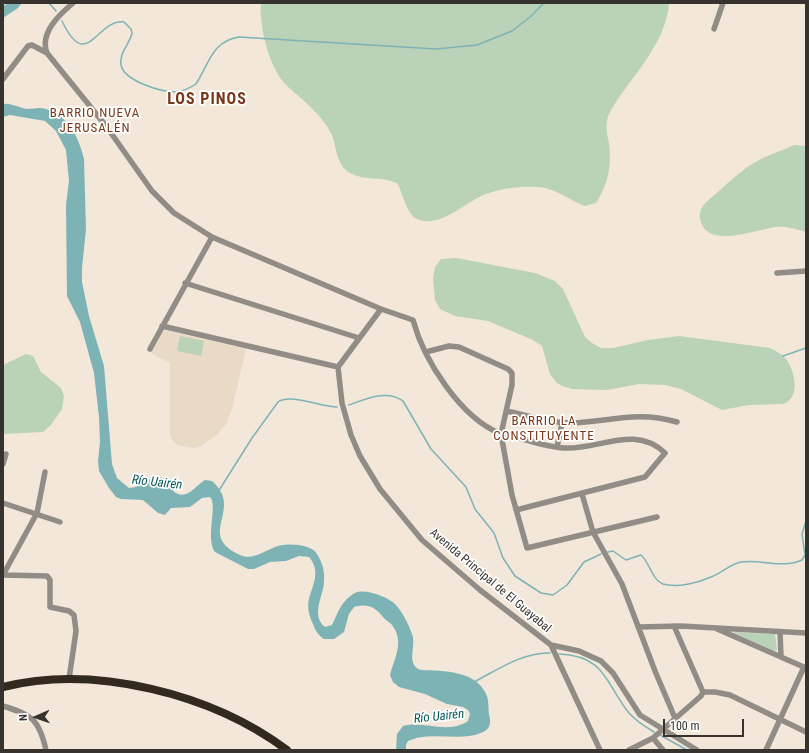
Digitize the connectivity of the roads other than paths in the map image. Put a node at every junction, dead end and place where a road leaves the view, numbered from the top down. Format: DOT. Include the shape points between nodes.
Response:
graph roads {
  1 [pos="73,3"];
  2 [pos="723,3"];
  3 [pos="714,29"];
  4 [pos="47,53"];
  5 [pos="3,79"];
  6 [pos="212,237"];
  7 [pos="806,271"];
  8 [pos="777,273"];
  9 [pos="186,283"];
  10 [pos="381,309"];
  11 [pos="162,326"];
  12 [pos="359,338"];
  13 [pos="150,349"];
  14 [pos="426,352"];
  15 [pos="338,367"];
  16 [pos="506,411"];
  17 [pos="677,422"];
  18 [pos="562,423"];
  19 [pos="500,434"];
  20 [pos="557,447"];
  21 [pos="45,472"];
  22 [pos="582,494"];
  23 [pos="3,503"];
  24 [pos="516,510"];
  25 [pos="36,515"];
  26 [pos="657,517"];
  27 [pos="60,522"];
  28 [pos="593,532"];
  29 [pos="4,575"];
  30 [pos="674,626"];
  31 [pos="638,627"];
  32 [pos="712,627"];
  33 [pos="780,632"];
  34 [pos="806,633"];
  35 [pos="550,646"];
  36 [pos="780,658"];
  37 [pos="805,668"];
  38 [pos="69,679"];
  39 [pos="3,687"];
  40 [pos="703,692"];
  41 [pos="3,706"];
  42 [pos="675,718"];
  43 [pos="779,720"];
  44 [pos="662,730"];
  45 [pos="806,732"];
  46 [pos="653,738"];
  47 [pos="46,750"];
  48 [pos="287,750"];
  49 [pos="600,750"];
  50 [pos="629,750"];
  51 [pos="663,750"];
  52 [pos="697,750"];
  53 [pos="766,750"];
  1 -- 4 [label="street" via="52,25 46,42"];
  2 -- 3 [label="street"];
  4 -- 5 [label="street" via="32,45 28,46"];
  4 -- 6 [label="street" via="106,126 160,201 174,214"];
  6 -- 9 [label="street"];
  6 -- 10 [label="street"];
  7 -- 8 [label="street"];
  9 -- 11 [label="street"];
  9 -- 12 [label="street"];
  10 -- 12 [label="street"];
  10 -- 14 [label="street" via="413,320"];
  11 -- 13 [label="street"];
  11 -- 15 [label="street"];
  12 -- 15 [label="street"];
  14 -- 16 [label="street" via="449,346 459,347 510,370 513,379"];
  14 -- 19 [label="street" via="466,410"];
  15 -- 35 [label="street, Avenida Principal de El Guayabal" via="342,403 356,446 394,507 422,540"];
  16 -- 18 [label="street"];
  16 -- 19 [label="street"];
  17 -- 18 [label="street" via="637,416"];
  18 -- 20 [label="street"];
  19 -- 20 [label="street"];
  19 -- 24 [label="street"];
  20 -- 22 [label="street" via="570,448 633,439 651,443 664,453 645,477"];
  21 -- 25 [label="street"];
  22 -- 24 [label="street"];
  22 -- 28 [label="street"];
  23 -- 25 [label="street"];
  24 -- 28 [label="street" via="527,548"];
  25 -- 27 [label="street"];
  25 -- 29 [label="street"];
  26 -- 28 [label="street"];
  28 -- 31 [label="street" via="619,576"];
  29 -- 38 [label="street" via="47,576 50,584 50,608 69,611 74,615 76,631"];
  30 -- 31 [label="street"];
  30 -- 32 [label="street"];
  30 -- 40 [label="street"];
  31 -- 42 [label="street"];
  32 -- 33 [label="street"];
  32 -- 36 [label="street"];
  33 -- 34 [label="street"];
  33 -- 36 [label="street"];
  35 -- 44 [label="street" via="579,651 601,661 613,673 635,709"];
  35 -- 49 [label="street, Avenida Principal de El Guayabal"];
  36 -- 37 [label="street"];
  37 -- 43 [label="street"];
  38 -- 39 [label="highway"];
  38 -- 48 [label="highway" via="131,685 183,698 243,722"];
  40 -- 42 [label="street"];
  40 -- 43 [label="street" via="730,695"];
  41 -- 47 [label="street" via="25,713 34,719"];
  42 -- 44 [label="street"];
  43 -- 45 [label="street"];
  43 -- 53 [label="street"];
  44 -- 46 [label="street"];
  44 -- 52 [label="street"];
  46 -- 50 [label="street"];
  46 -- 51 [label="street"];
}
